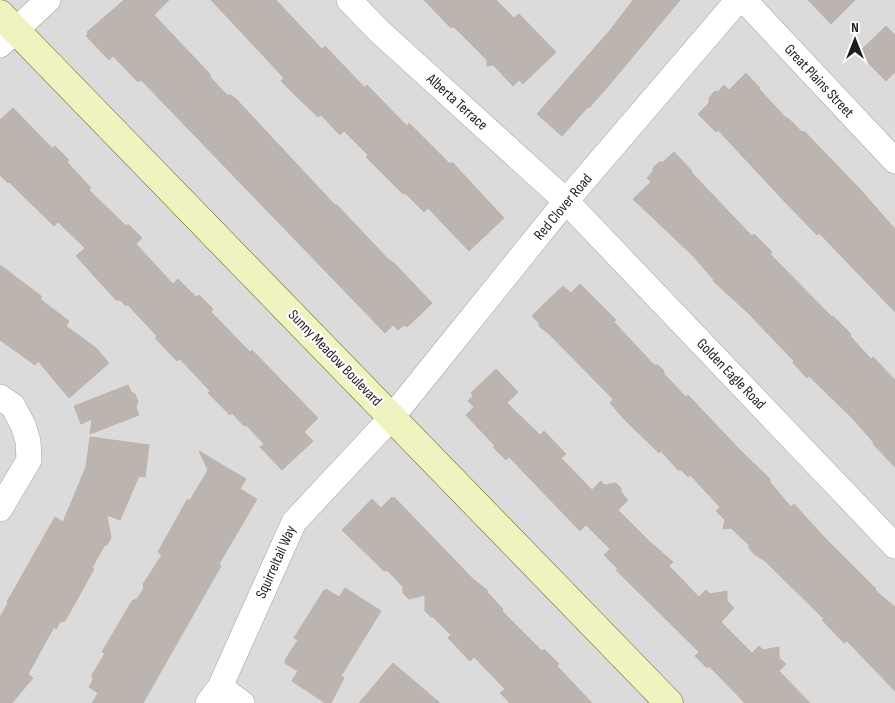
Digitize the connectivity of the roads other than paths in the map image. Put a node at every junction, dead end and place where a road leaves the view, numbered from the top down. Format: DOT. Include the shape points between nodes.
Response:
graph roads {
  1 [pos="48,0"];
  2 [pos="349,0"];
  3 [pos="738,0"];
  4 [pos="744,0"];
  5 [pos="5,30"];
  6 [pos="892,152"];
  7 [pos="566,201"];
  8 [pos="0,397"];
  9 [pos="392,417"];
  10 [pos="0,509"];
  11 [pos="895,546"];
  12 [pos="214,695"];
  13 [pos="242,703"];
  14 [pos="670,703"];
  1 -- 5 [label="street"];
  2 -- 7 [label="street, Alberta Terrace" via="379,32"];
  3 -- 7 [label="street, Red Clover Road"];
  4 -- 6 [label="street, Great Plains Street"];
  5 -- 9 [label="street, Sunny Meadow Boulevard"];
  7 -- 9 [label="street, Red Clover Road"];
  7 -- 11 [label="street, Golden Eagle Road"];
  8 -- 10 [label="street" via="13,406 23,425 30,460"];
  9 -- 12 [label="street, Squirreltail Way" via="294,522"];
  9 -- 14 [label="street, Sunny Meadow Boulevard"];
  12 -- 13 [label="street"];
}
